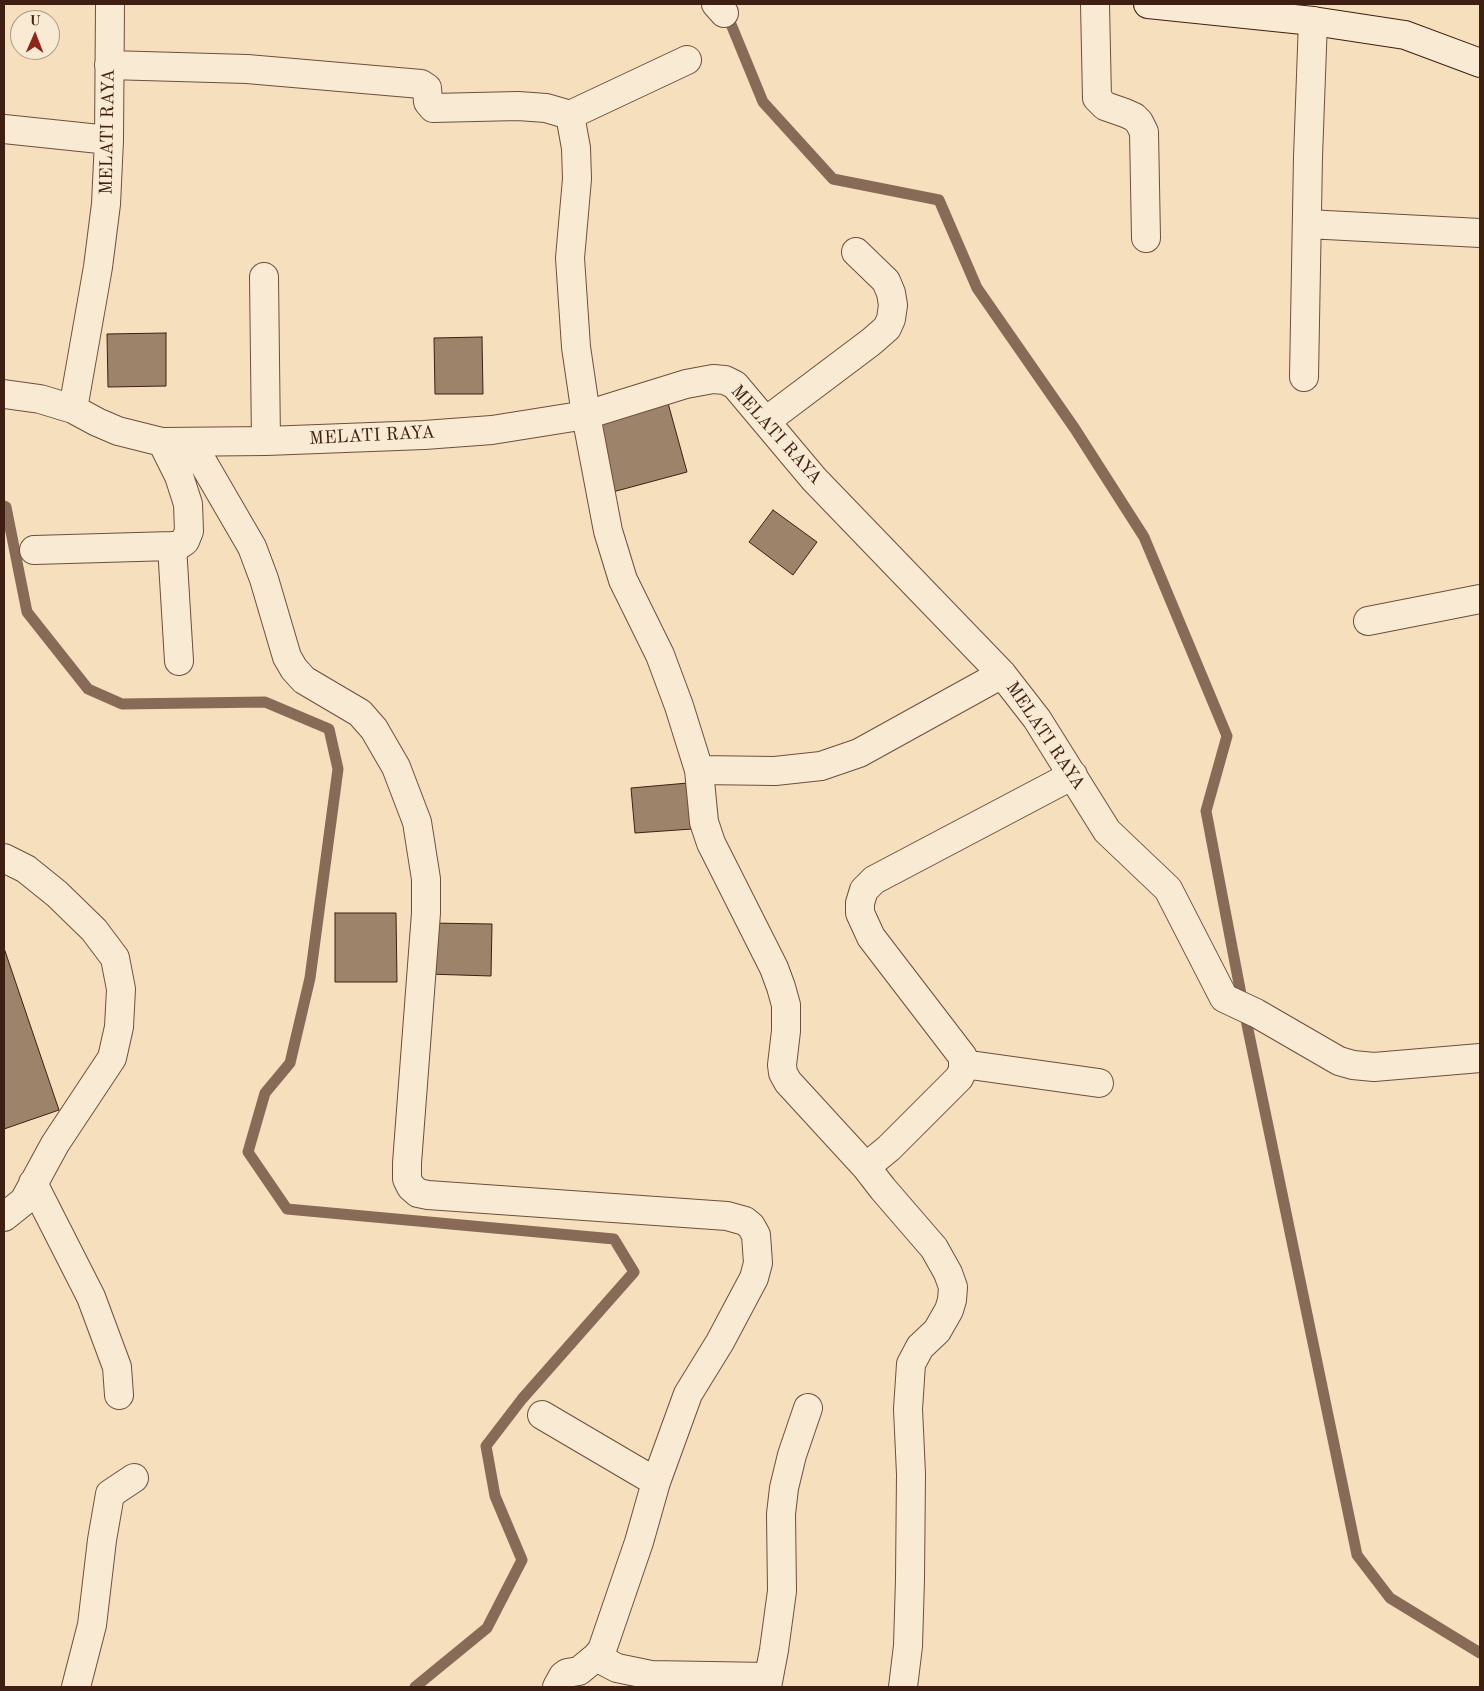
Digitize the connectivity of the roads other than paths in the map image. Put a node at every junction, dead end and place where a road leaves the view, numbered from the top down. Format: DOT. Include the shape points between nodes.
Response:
graph roads {
  1 [pos="110,4"];
  2 [pos="1095,4"];
  3 [pos="1148,4"];
  4 [pos="1313,21"];
  5 [pos="687,60"];
  6 [pos="1480,63"];
  7 [pos="109,65"];
  8 [pos="570,115"];
  9 [pos="4,129"];
  10 [pos="108,140"];
  11 [pos="1307,224"];
  12 [pos="1480,234"];
  13 [pos="1146,238"];
  14 [pos="856,252"];
  15 [pos="264,277"];
  16 [pos="1304,377"];
  17 [pos="4,394"];
  18 [pos="73,409"];
  19 [pos="586,415"];
  20 [pos="766,421"];
  21 [pos="266,441"];
  22 [pos="162,442"];
  23 [pos="191,442"];
  24 [pos="172,546"];
  25 [pos="34,550"];
  26 [pos="1480,599"];
  27 [pos="1368,620"];
  28 [pos="179,661"];
  29 [pos="1002,674"];
  30 [pos="708,770"];
  31 [pos="1072,775"];
  32 [pos="4,858"];
  33 [pos="1480,1058"];
  34 [pos="963,1064"];
  35 [pos="1100,1083"];
  36 [pos="866,1167"];
  37 [pos="33,1183"];
  38 [pos="5,1214"];
  39 [pos="119,1395"];
  40 [pos="808,1408"];
  41 [pos="542,1416"];
  42 [pos="134,1478"];
  43 [pos="656,1482"];
  44 [pos="596,1657"];
  45 [pos="767,1682"];
  46 [pos="76,1687"];
  47 [pos="557,1687"];
  48 [pos="903,1687"];
  1 -- 7 [label="street, MELATI RAYA"];
  2 -- 13 [label="street" via="1097,98 1105,106 1134,118 1144,132"];
  3 -- 4 [label="street"];
  4 -- 6 [label="street" via="1405,35"];
  4 -- 11 [label="street"];
  5 -- 8 [label="street"];
  7 -- 8 [label="street" via="247,69 421,84 427,88 428,102 433,108 518,106 546,108"];
  7 -- 10 [label="street, MELATI RAYA"];
  8 -- 19 [label="street" via="577,179 570,258 576,347"];
  9 -- 10 [label="street"];
  10 -- 18 [label="street, MELATI RAYA" via="106,204 98,267"];
  11 -- 12 [label="street"];
  11 -- 16 [label="street"];
  14 -- 20 [label="street" via="886,281 891,292 894,306 887,328"];
  15 -- 21 [label="street"];
  17 -- 18 [label="street" via="40,399"];
  18 -- 22 [label="street, MELATI RAYA" via="118,431"];
  19 -- 20 [label="street, MELATI RAYA" via="686,384 713,379 735,385"];
  19 -- 21 [label="street, MELATI RAYA" via="492,430"];
  19 -- 30 [label="street" via="608,532 623,580 660,655"];
  20 -- 29 [label="street, MELATI RAYA" via="814,479"];
  21 -- 23 [label="street, MELATI RAYA"];
  22 -- 23 [label="street, MELATI RAYA"];
  22 -- 24 [label="street" via="179,476 188,504 187,538"];
  23 -- 43 [label="street" via="252,547 287,657 294,669 304,680 360,713 374,729 396,767 417,822 423,848 426,905 406,1163 411,1188 418,1194 428,1195 727,1216 745,1221 756,1235 758,1264 754,1278 688,1394"];
  24 -- 25 [label="street"];
  24 -- 28 [label="street"];
  26 -- 27 [label="street"];
  29 -- 30 [label="street" via="859,753 821,766 775,771"];
  29 -- 31 [label="street, MELATI RAYA" via="1037,719"];
  30 -- 36 [label="street" via="704,822 711,843 774,968 786,1005 783,1074"];
  31 -- 33 [label="street, MELATI RAYA" via="1107,831 1168,889 1224,998 1339,1061 1353,1065 1374,1067"];
  31 -- 34 [label="street" via="874,880 864,890 860,913 871,938 962,1057"];
  32 -- 37 [label="street" via="26,869 94,930 115,958 121,989 120,1027 112,1058"];
  34 -- 35 [label="street"];
  34 -- 36 [label="street" via="959,1078"];
  36 -- 48 [label="street" via="934,1248 953,1287 949,1310 937,1331 920,1347 910,1371 910,1579"];
  37 -- 38 [label="street" via="24,1201"];
  37 -- 39 [label="street" via="91,1296 117,1368"];
  40 -- 45 [label="street" via="784,1488 782,1591"];
  41 -- 43 [label="street"];
  42 -- 46 [label="street" via="110,1494 92,1625"];
  43 -- 44 [label="street" via="602,1650"];
  44 -- 45 [label="street" via="617,1668 651,1675"];
  44 -- 47 [label="street" via="579,1671 567,1673"];
}
